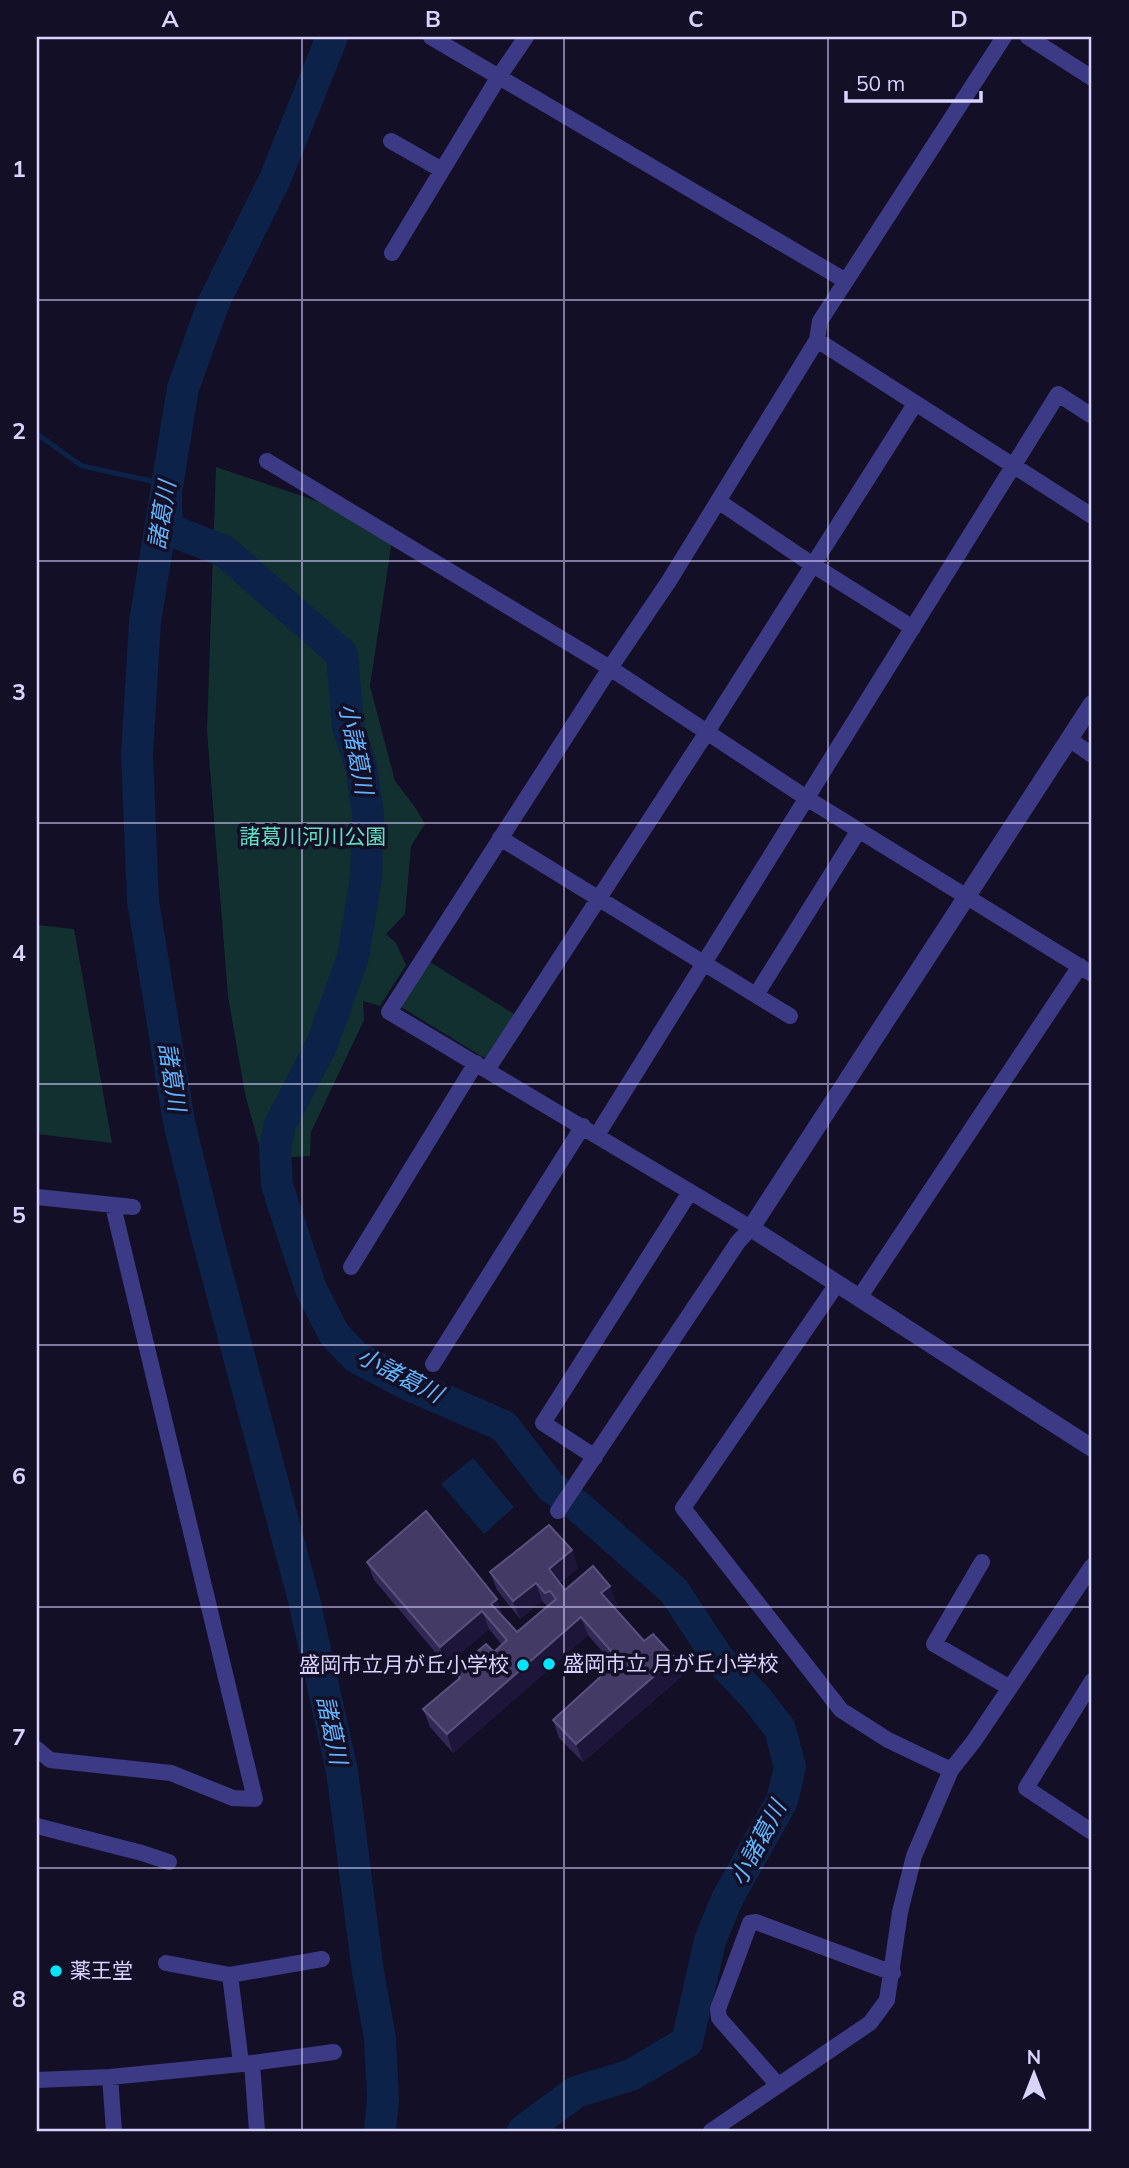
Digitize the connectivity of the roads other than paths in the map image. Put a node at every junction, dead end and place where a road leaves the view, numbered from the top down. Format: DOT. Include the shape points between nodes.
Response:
graph roads {
  1 [pos="431,37"];
  2 [pos="526,37"];
  3 [pos="1004,37"];
  4 [pos="1028,37"];
  5 [pos="498,78"];
  6 [pos="1092,78"];
  7 [pos="391,141"];
  8 [pos="442,170"];
  9 [pos="392,253"];
  10 [pos="846,281"];
  11 [pos="817,340"];
  12 [pos="915,404"];
  13 [pos="1092,416"];
  14 [pos="267,461"];
  15 [pos="1013,466"];
  16 [pos="718,501"];
  17 [pos="1092,516"];
  18 [pos="813,565"];
  19 [pos="913,628"];
  20 [pos="610,668"];
  21 [pos="1092,704"];
  22 [pos="707,732"];
  23 [pos="1069,739"];
  24 [pos="1092,754"];
  25 [pos="808,799"];
  26 [pos="859,830"];
  27 [pos="500,838"];
  28 [pos="967,896"];
  29 [pos="599,898"];
  30 [pos="705,963"];
  31 [pos="1086,970"];
  32 [pos="756,995"];
  33 [pos="790,1016"];
  34 [pos="482,1066"];
  35 [pos="590,1131"];
  36 [pos="690,1192"];
  37 [pos="37,1197"];
  38 [pos="113,1206"];
  39 [pos="133,1207"];
  40 [pos="751,1228"];
  41 [pos="351,1267"];
  42 [pos="837,1284"];
  43 [pos="859,1298"];
  44 [pos="433,1364"];
  45 [pos="1092,1448"];
  46 [pos="595,1458"];
  47 [pos="558,1511"];
  48 [pos="982,1562"];
  49 [pos="1092,1566"];
  50 [pos="1092,1681"];
  51 [pos="1010,1688"];
  52 [pos="37,1749"];
  53 [pos="951,1770"];
  54 [pos="37,1826"];
  55 [pos="1092,1832"];
  56 [pos="169,1862"];
  57 [pos="322,1959"];
  58 [pos="166,1963"];
  59 [pos="893,1973"];
  60 [pos="230,1975"];
  61 [pos="334,2052"];
  62 [pos="247,2063"];
  63 [pos="110,2077"];
  64 [pos="37,2080"];
  65 [pos="778,2085"];
  66 [pos="114,2131"];
  67 [pos="257,2131"];
  68 [pos="711,2131"];
  1 -- 5 [label="street"];
  2 -- 5 [label="street"];
  3 -- 10 [label="street"];
  4 -- 6 [label="street"];
  5 -- 8 [label="street"];
  5 -- 10 [label="street"];
  7 -- 8 [label="street"];
  8 -- 9 [label="street"];
  10 -- 11 [label="street" via="820,321"];
  11 -- 12 [label="street"];
  11 -- 16 [label="street"];
  12 -- 15 [label="street"];
  12 -- 18 [label="street"];
  13 -- 15 [label="street" via="1058,394"];
  14 -- 20 [label="street"];
  15 -- 17 [label="street"];
  15 -- 19 [label="street"];
  16 -- 18 [label="street"];
  16 -- 20 [label="street"];
  18 -- 19 [label="street"];
  18 -- 22 [label="street"];
  19 -- 25 [label="street"];
  20 -- 22 [label="street"];
  20 -- 27 [label="street"];
  21 -- 23 [label="street"];
  22 -- 25 [label="street"];
  22 -- 29 [label="street"];
  23 -- 24 [label="street"];
  23 -- 28 [label="street"];
  25 -- 26 [label="street"];
  25 -- 30 [label="street"];
  26 -- 28 [label="street"];
  26 -- 32 [label="street"];
  27 -- 29 [label="street"];
  27 -- 34 [label="street" via="389,1012"];
  28 -- 31 [label="street"];
  28 -- 40 [label="street"];
  29 -- 30 [label="street"];
  29 -- 34 [label="street"];
  30 -- 32 [label="street"];
  30 -- 35 [label="street"];
  31 -- 43 [label="street"];
  32 -- 33 [label="street"];
  34 -- 35 [label="street"];
  34 -- 41 [label="street"];
  35 -- 36 [label="street"];
  35 -- 44 [label="street"];
  36 -- 40 [label="street"];
  36 -- 46 [label="street" via="543,1423"];
  37 -- 38 [label="street"];
  38 -- 39 [label="street"];
  38 -- 52 [label="street" via="255,1799 233,1798 171,1773 50,1760"];
  40 -- 42 [label="street"];
  40 -- 46 [label="street"];
  42 -- 43 [label="street"];
  42 -- 53 [label="street" via="683,1508 841,1710 888,1740"];
  43 -- 45 [label="street"];
  46 -- 47 [label="street"];
  48 -- 51 [label="street" via="934,1644"];
  49 -- 51 [label="street"];
  50 -- 55 [label="street" via="1026,1788"];
  51 -- 53 [label="street"];
  53 -- 59 [label="street" via="914,1856 900,1912"];
  54 -- 56 [label="street"];
  57 -- 60 [label="street"];
  58 -- 60 [label="street"];
  59 -- 65 [label="street" via="887,2000 870,2023"];
  59 -- 65 [label="street" via="750,1923 719,2018"];
  60 -- 62 [label="street"];
  61 -- 62 [label="street"];
  62 -- 63 [label="street"];
  62 -- 67 [label="street"];
  63 -- 64 [label="street"];
  63 -- 66 [label="street"];
  65 -- 68 [label="street"];
}
